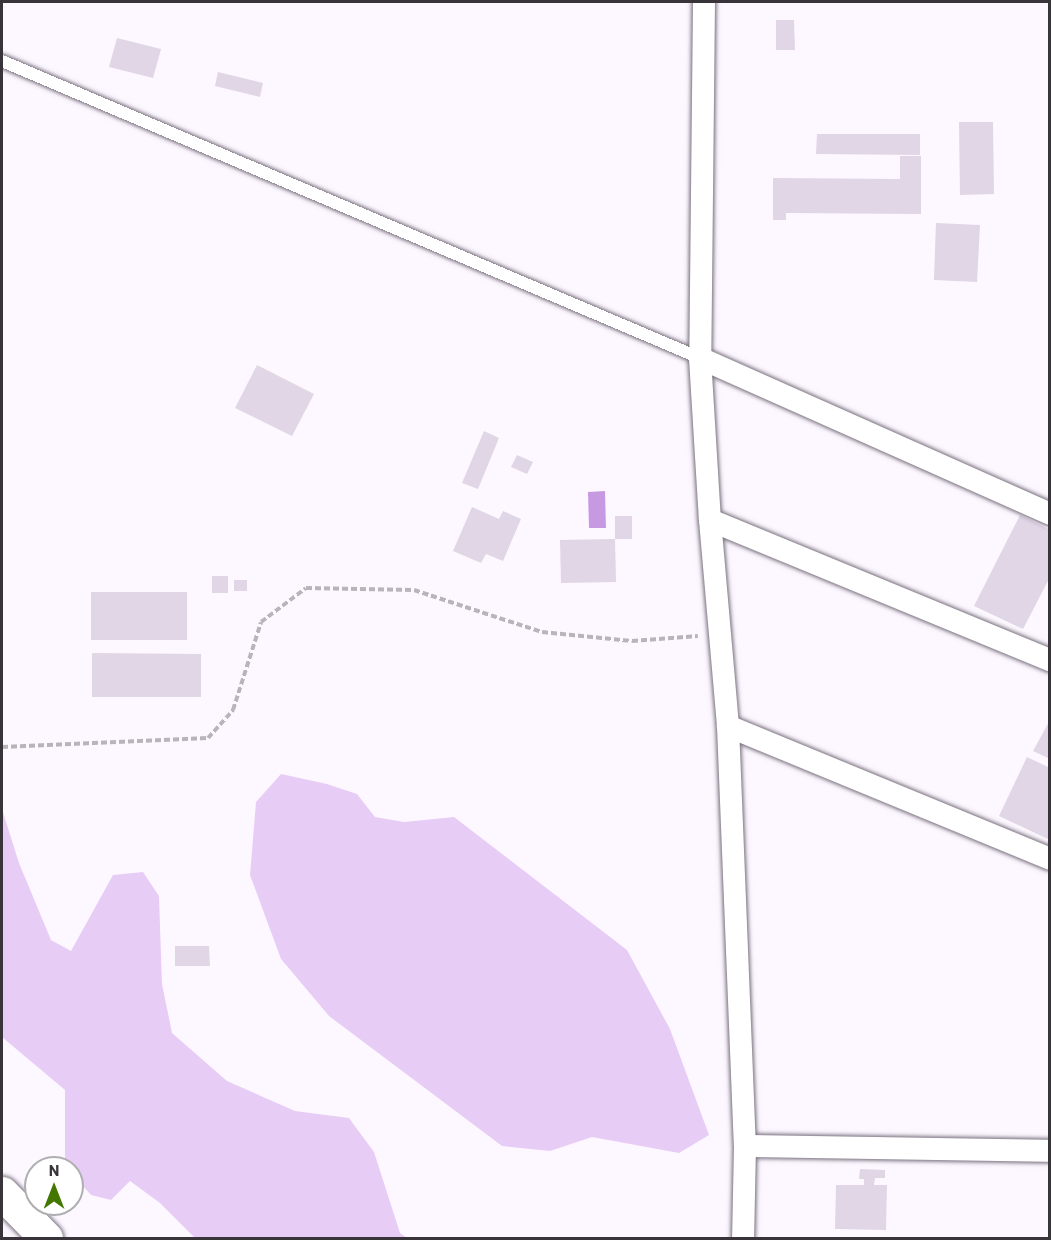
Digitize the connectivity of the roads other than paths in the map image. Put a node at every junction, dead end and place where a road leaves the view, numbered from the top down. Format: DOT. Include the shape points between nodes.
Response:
graph roads {
  1 [pos="704,2"];
  2 [pos="2,61"];
  3 [pos="700,358"];
  4 [pos="1050,514"];
  5 [pos="710,520"];
  6 [pos="1050,660"];
  7 [pos="729,726"];
  8 [pos="1050,859"];
  9 [pos="745,1146"];
  10 [pos="1050,1151"];
  11 [pos="2,1193"];
  12 [pos="46,1239"];
  13 [pos="743,1239"];
  1 -- 3 [label="street"];
  2 -- 3 [label="lane"];
  3 -- 4 [label="street"];
  3 -- 5 [label="street"];
  5 -- 6 [label="street"];
  5 -- 7 [label="street"];
  7 -- 8 [label="street"];
  7 -- 9 [label="street"];
  9 -- 10 [label="street"];
  9 -- 13 [label="street"];
  11 -- 12 [label="main road"];
}
